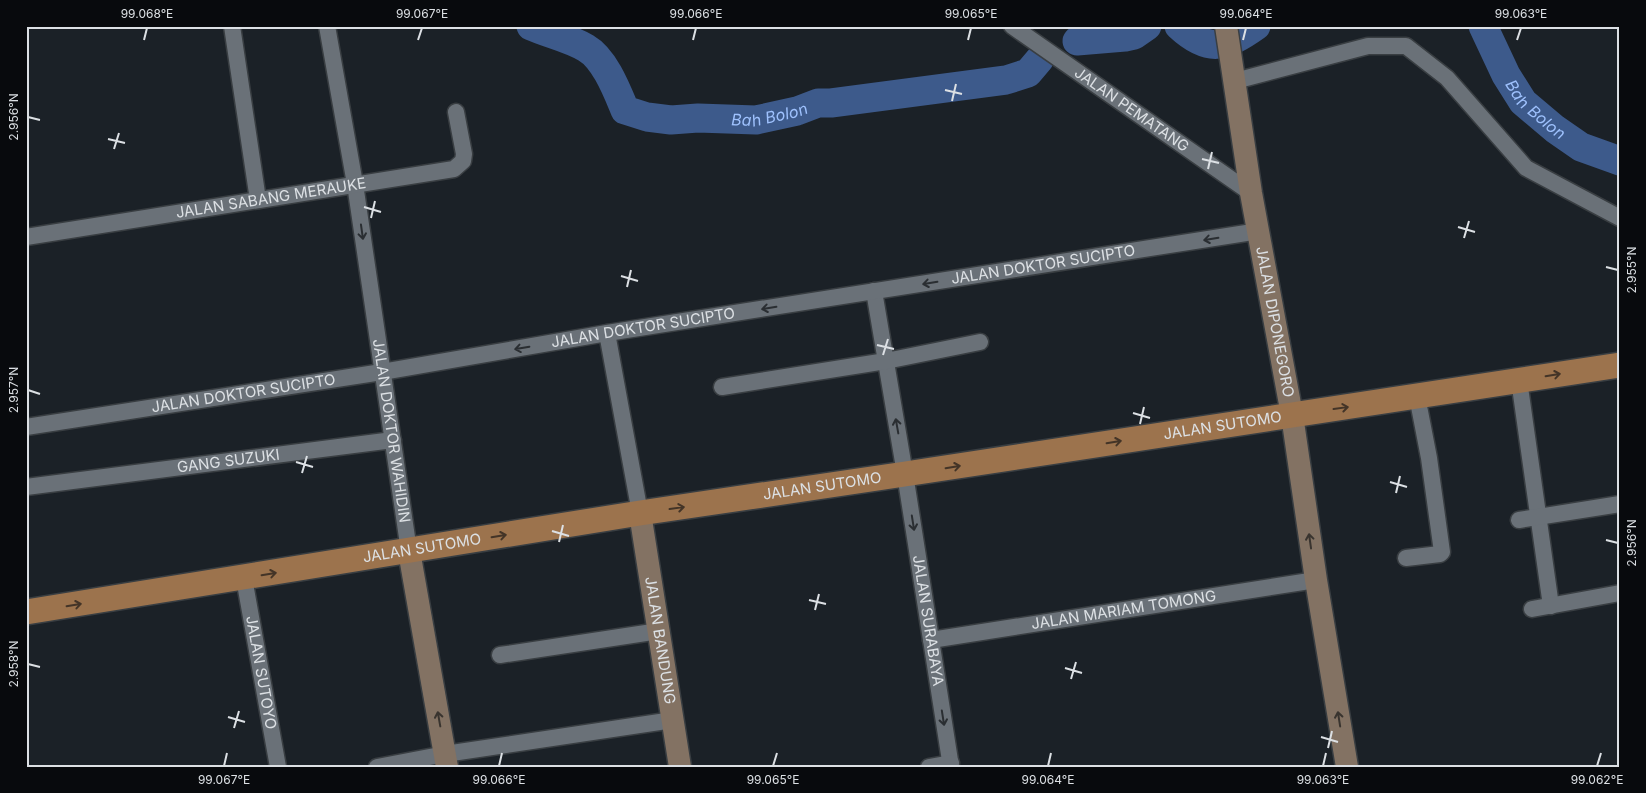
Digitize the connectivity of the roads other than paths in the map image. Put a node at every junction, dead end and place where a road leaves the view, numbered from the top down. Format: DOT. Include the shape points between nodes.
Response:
graph roads {
  1 [pos="232,26"];
  2 [pos="327,26"];
  3 [pos="1012,26"];
  4 [pos="1226,26"];
  5 [pos="1234,76"];
  6 [pos="456,112"];
  7 [pos="355,184"];
  8 [pos="1251,192"];
  9 [pos="258,200"];
  10 [pos="1620,218"];
  11 [pos="1259,231"];
  12 [pos="26,237"];
  13 [pos="874,291"];
  14 [pos="607,333"];
  15 [pos="980,342"];
  16 [pos="886,360"];
  17 [pos="1620,365"];
  18 [pos="382,372"];
  19 [pos="1519,380"];
  20 [pos="722,387"];
  21 [pos="1417,396"];
  22 [pos="1292,414"];
  23 [pos="26,427"];
  24 [pos="392,440"];
  25 [pos="905,474"];
  26 [pos="26,488"];
  27 [pos="1620,504"];
  28 [pos="640,513"];
  29 [pos="1539,516"];
  30 [pos="1519,520"];
  31 [pos="409,551"];
  32 [pos="1406,558"];
  33 [pos="244,578"];
  34 [pos="1316,580"];
  35 [pos="1620,593"];
  36 [pos="1551,606"];
  37 [pos="1532,609"];
  38 [pos="26,612"];
  39 [pos="659,631"];
  40 [pos="931,640"];
  41 [pos="500,654"];
  42 [pos="673,720"];
  43 [pos="446,760"];
  44 [pos="951,765"];
  45 [pos="278,767"];
  46 [pos="377,767"];
  47 [pos="680,767"];
  48 [pos="929,767"];
  49 [pos="1347,767"];
  1 -- 9 [label="street"];
  2 -- 7 [label="street, JALAN DOKTOR WAHIDIN"];
  3 -- 8 [label="street, JALAN PEMATANG"];
  4 -- 5 [label="street, JALAN DIPONEGORO"];
  5 -- 8 [label="street, JALAN DIPONEGORO"];
  5 -- 10 [label="street" via="1368,46 1406,46 1447,78 1526,168"];
  6 -- 7 [label="street, JALAN SABANG MERAUKE" via="464,154 459,166"];
  7 -- 9 [label="street, JALAN SABANG MERAUKE"];
  7 -- 18 [label="street, JALAN DOKTOR WAHIDIN, one-way"];
  8 -- 11 [label="street, JALAN DIPONEGORO"];
  9 -- 12 [label="street, JALAN SABANG MERAUKE"];
  11 -- 13 [label="street, JALAN DOKTOR SUCIPTO, one-way"];
  11 -- 22 [label="street, JALAN DIPONEGORO"];
  13 -- 14 [label="street, JALAN DOKTOR SUCIPTO, one-way"];
  13 -- 16 [label="street, JALAN SURABAYA"];
  14 -- 18 [label="street, JALAN DOKTOR SUCIPTO, one-way"];
  14 -- 28 [label="street"];
  15 -- 16 [label="street"];
  16 -- 20 [label="street"];
  25 -- 16 [label="street, JALAN SURABAYA, one-way"];
  19 -- 17 [label="main road, JALAN SUTOMO, one-way"];
  18 -- 23 [label="street, JALAN DOKTOR SUCIPTO"];
  18 -- 24 [label="street, JALAN DOKTOR WAHIDIN"];
  19 -- 21 [label="main road, JALAN SUTOMO"];
  19 -- 29 [label="street"];
  22 -- 21 [label="main road, JALAN SUTOMO, one-way"];
  21 -- 32 [label="street" via="1442,552"];
  25 -- 22 [label="main road, JALAN SUTOMO, one-way"];
  34 -- 22 [label="street, JALAN DIPONEGORO, one-way"];
  24 -- 26 [label="street, GANG SUZUKI"];
  24 -- 31 [label="street, JALAN DOKTOR WAHIDIN"];
  28 -- 25 [label="main road, JALAN SUTOMO, one-way"];
  25 -- 40 [label="street, JALAN SURABAYA, one-way"];
  27 -- 29 [label="street"];
  31 -- 28 [label="main road, JALAN SUTOMO, one-way"];
  28 -- 39 [label="street, JALAN BANDUNG"];
  29 -- 30 [label="street"];
  29 -- 36 [label="street"];
  33 -- 31 [label="main road, JALAN SUTOMO, one-way"];
  43 -- 31 [label="street, JALAN DOKTOR WAHIDIN, one-way"];
  38 -- 33 [label="main road, JALAN SUTOMO, one-way"];
  33 -- 45 [label="street, JALAN SUTOYO"];
  34 -- 40 [label="street, JALAN MARIAM TOMONG"];
  49 -- 34 [label="street, JALAN DIPONEGORO, one-way"];
  35 -- 36 [label="street"];
  36 -- 37 [label="street"];
  39 -- 41 [label="street"];
  39 -- 42 [label="street, JALAN BANDUNG"];
  40 -- 44 [label="street, JALAN SURABAYA, one-way"];
  42 -- 43 [label="street"];
  42 -- 47 [label="street, JALAN BANDUNG"];
  43 -- 46 [label="street"];
  44 -- 48 [label="street"];
}
